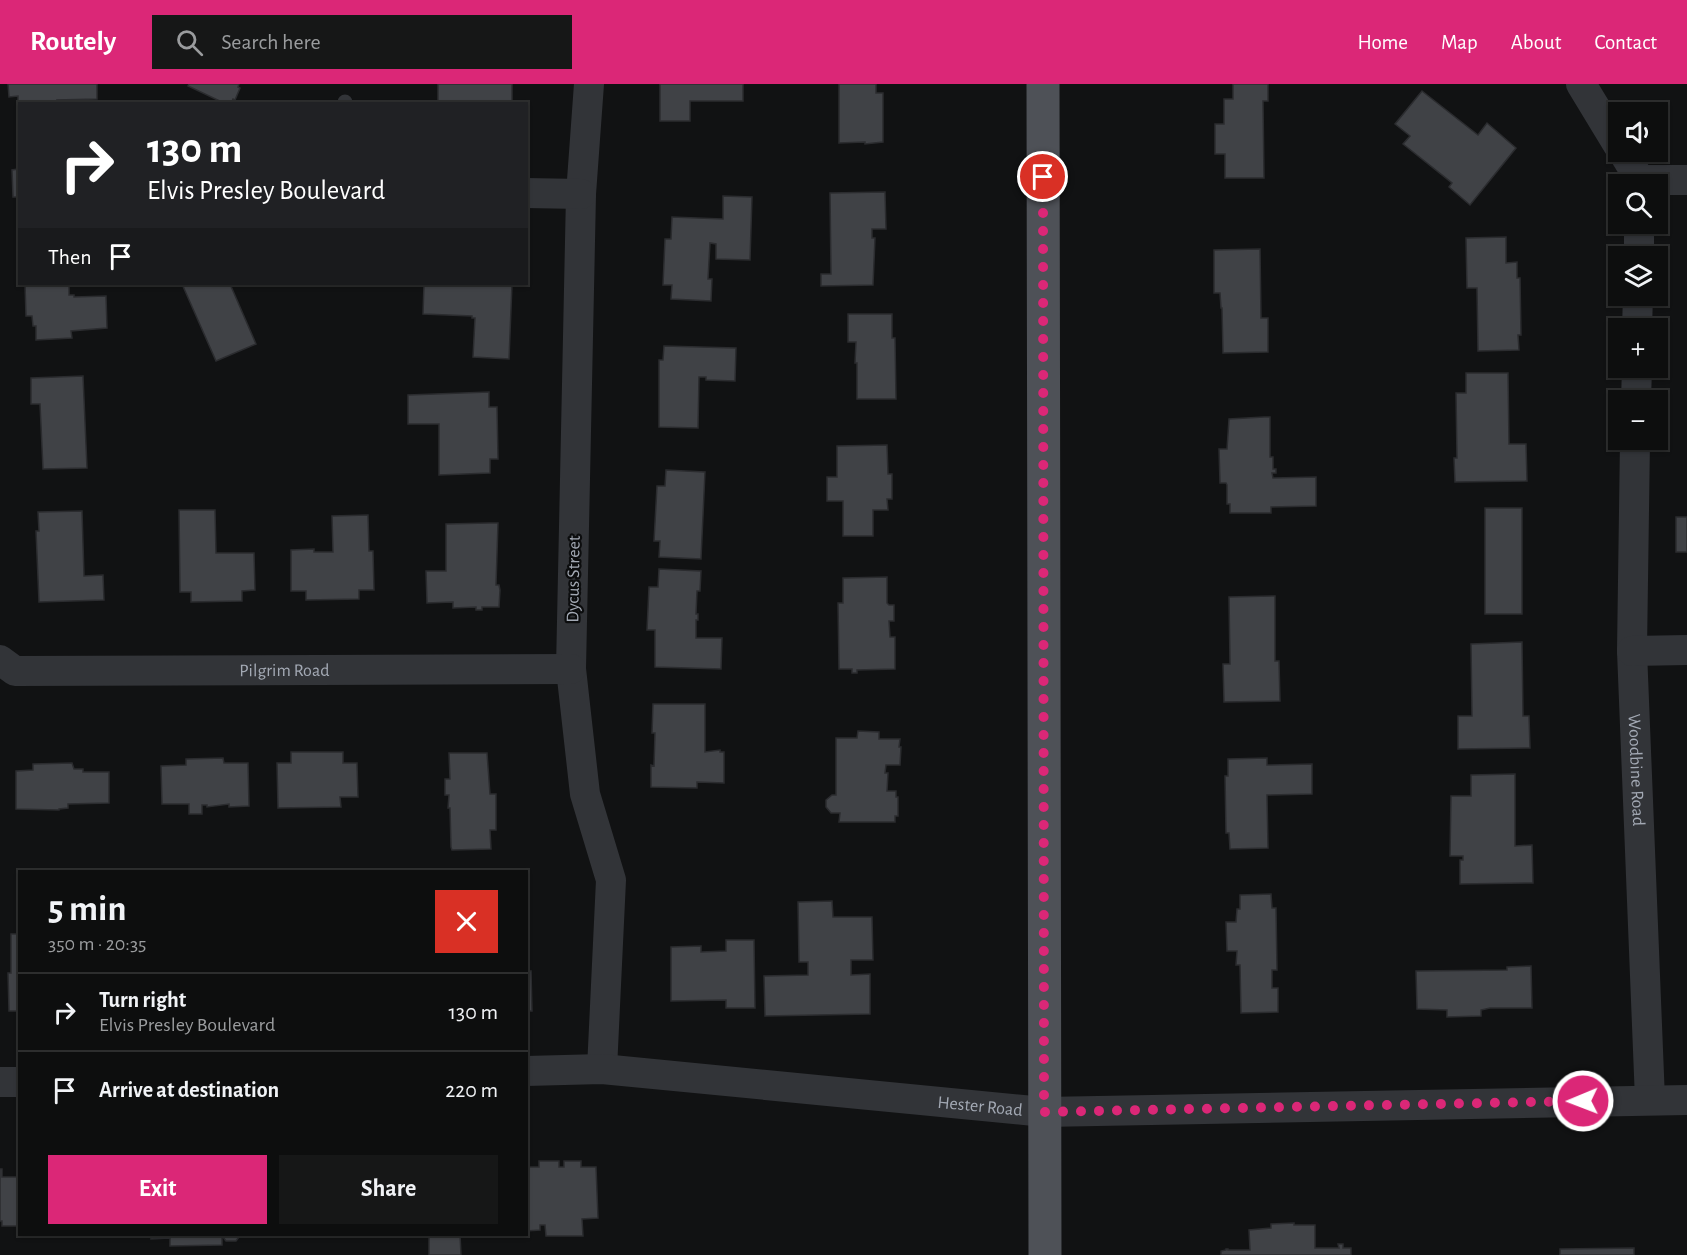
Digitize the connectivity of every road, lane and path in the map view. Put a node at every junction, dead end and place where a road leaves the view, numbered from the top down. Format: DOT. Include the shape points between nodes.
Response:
graph roads {
  1 [pos="590,84"];
  2 [pos="1043,84"];
  3 [pos="1581,84"];
  4 [pos="1608,129"];
  5 [pos="1687,180"];
  6 [pos="1668,181"];
  7 [pos="528,193"];
  8 [pos="580,194"];
  9 [pos="1635,450"];
  10 [pos="1687,650"];
  11 [pos="1632,651"];
  12 [pos="0,660"];
  13 [pos="571,669"];
  14 [pos="602,1069"];
  15 [pos="528,1071"];
  16 [pos="0,1082"];
  17 [pos="18,1082"];
  18 [pos="1650,1100"];
  19 [pos="1687,1100"];
  20 [pos="1044,1112"];
  21 [pos="1045,1255"];
  1 -- 8 [label="street, Dycus Street"];
  2 -- 20 [label="main road"];
  3 -- 4 [label="street"];
  5 -- 6 [label="street"];
  7 -- 8 [label="street"];
  8 -- 13 [label="street, Dycus Street"];
  9 -- 11 [label="street, Woodbine Road"];
  10 -- 11 [label="street"];
  11 -- 18 [label="street, Woodbine Road"];
  12 -- 13 [label="street, Pilgrim Road" via="15,671"];
  13 -- 14 [label="street, Dycus Street" via="585,794 610,880"];
  14 -- 15 [label="street, Hester Road"];
  14 -- 20 [label="street, Hester Road"];
  16 -- 17 [label="street"];
  18 -- 19 [label="street, Hester Road"];
  18 -- 20 [label="street, Hester Road"];
  20 -- 21 [label="main road"];
}
